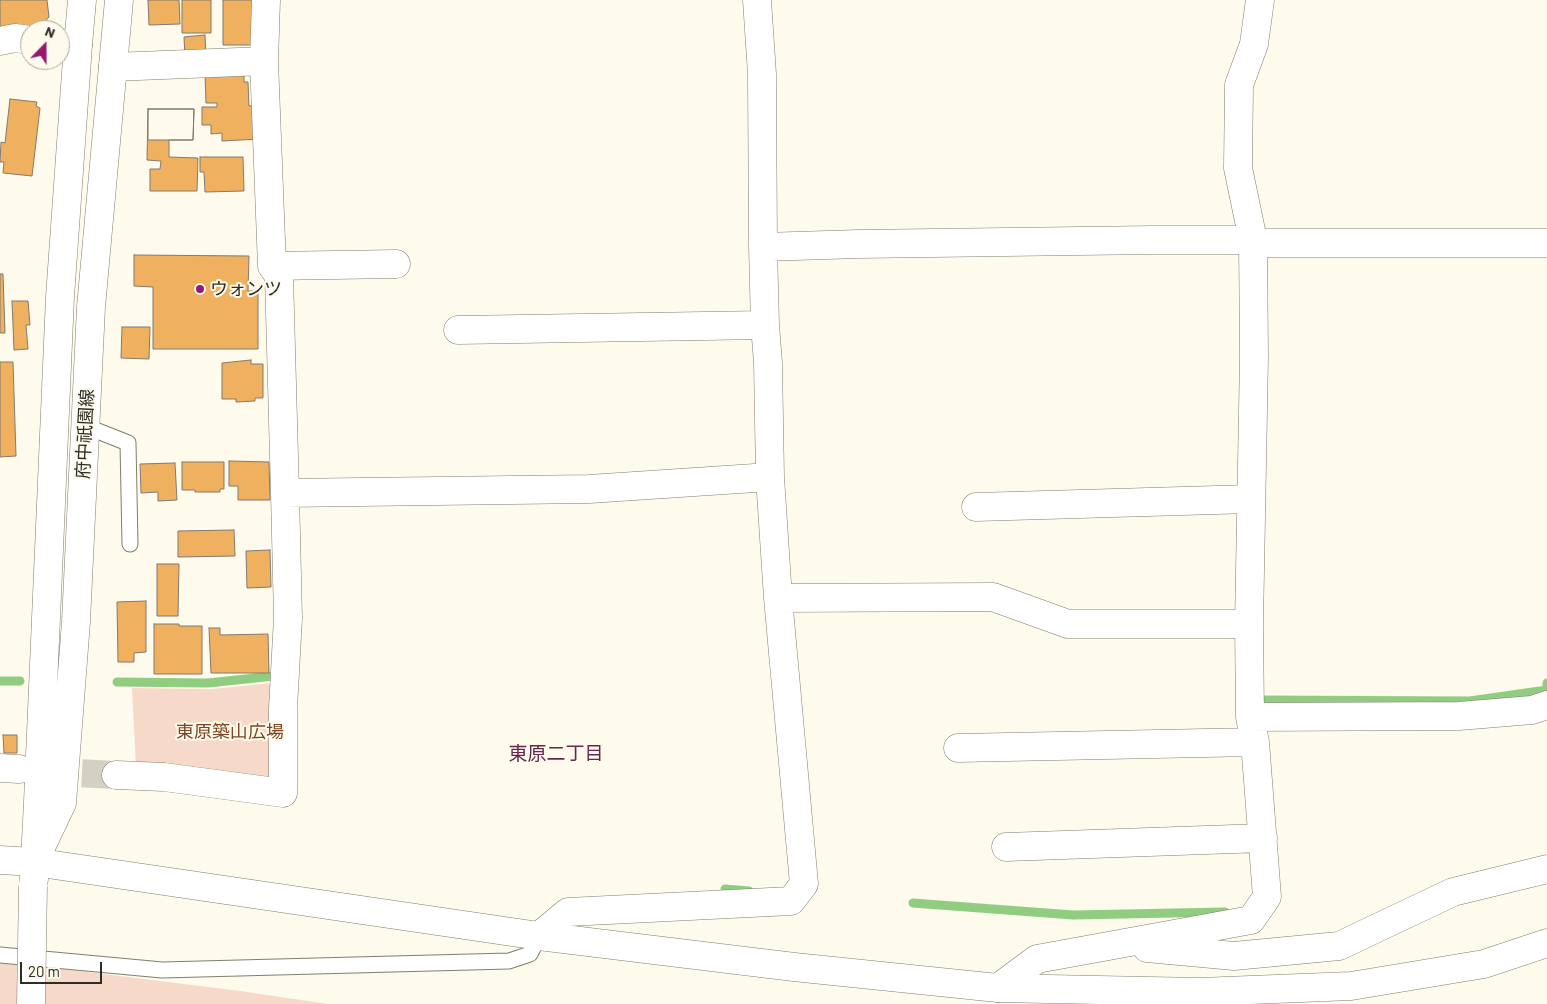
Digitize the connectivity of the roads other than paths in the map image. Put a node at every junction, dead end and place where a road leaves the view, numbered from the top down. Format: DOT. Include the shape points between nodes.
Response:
graph roads {
  1 [pos="82,0"];
  2 [pos="119,0"];
  3 [pos="266,0"];
  4 [pos="757,0"];
  5 [pos="1260,0"];
  6 [pos="20,39"];
  7 [pos="0,41"];
  8 [pos="70,41"];
  9 [pos="264,61"];
  10 [pos="113,67"];
  11 [pos="68,70"];
  12 [pos="1253,240"];
  13 [pos="1547,243"];
  14 [pos="763,247"];
  15 [pos="396,264"];
  16 [pos="272,266"];
  17 [pos="765,325"];
  18 [pos="458,330"];
  19 [pos="85,426"];
  20 [pos="770,477"];
  21 [pos="285,493"];
  22 [pos="1251,499"];
  23 [pos="976,507"];
  24 [pos="130,544"];
  25 [pos="778,598"];
  26 [pos="1249,624"];
  27 [pos="1547,704"];
  28 [pos="1252,729"];
  29 [pos="958,748"];
  30 [pos="116,775"];
  31 [pos="1263,838"];
  32 [pos="1006,846"];
  33 [pos="0,860"];
  34 [pos="1547,869"];
  35 [pos="34,874"];
  36 [pos="539,936"];
  37 [pos="1547,943"];
  38 [pos="1112,945"];
  39 [pos="0,955"];
  40 [pos="998,988"];
  41 [pos="31,1004"];
  1 -- 8 [label="street, 府中祇園線"];
  2 -- 10 [label="street, 府中祇園線"];
  3 -- 9 [label="street"];
  4 -- 14 [label="street" via="762,74"];
  5 -- 12 [label="street" via="1254,44 1239,85 1238,168"];
  6 -- 7 [label="street"];
  9 -- 10 [label="street"];
  9 -- 16 [label="street"];
  10 -- 19 [label="street, 府中祇園線" via="91,307"];
  11 -- 35 [label="street, 府中祇園線"];
  12 -- 13 [label="street" via="1263,243"];
  12 -- 14 [label="street"];
  12 -- 22 [label="street"];
  14 -- 17 [label="street"];
  15 -- 16 [label="street"];
  16 -- 21 [label="street" via="279,276"];
  17 -- 18 [label="street"];
  17 -- 20 [label="street"];
  19 -- 24 [label="lane" via="128,443"];
  19 -- 35 [label="street, 府中祇園線" via="76,622 62,802"];
  20 -- 21 [label="street" via="589,489"];
  20 -- 25 [label="street"];
  21 -- 30 [label="street" via="288,618 283,793 164,777"];
  22 -- 23 [label="street"];
  22 -- 26 [label="street"];
  25 -- 26 [label="street" via="993,597 1068,624"];
  25 -- 36 [label="street" via="804,884 791,901 568,912"];
  26 -- 28 [label="street"];
  27 -- 28 [label="street" via="1532,710"];
  28 -- 29 [label="street"];
  28 -- 31 [label="street"];
  31 -- 32 [label="street"];
  31 -- 38 [label="street" via="1268,898 1251,920"];
  33 -- 35 [label="street"];
  34 -- 38 [label="street" via="1453,892 1339,946 1234,956"];
  35 -- 36 [label="street"];
  35 -- 41 [label="street, 府中祇園線, bridge"];
  36 -- 39 [label="lane" via="530,954 510,961 162,970"];
  36 -- 40 [label="street"];
  37 -- 40 [label="street" via="1484,964 1351,986 1200,992"];
  38 -- 40 [label="street" via="1037,959"];
}
